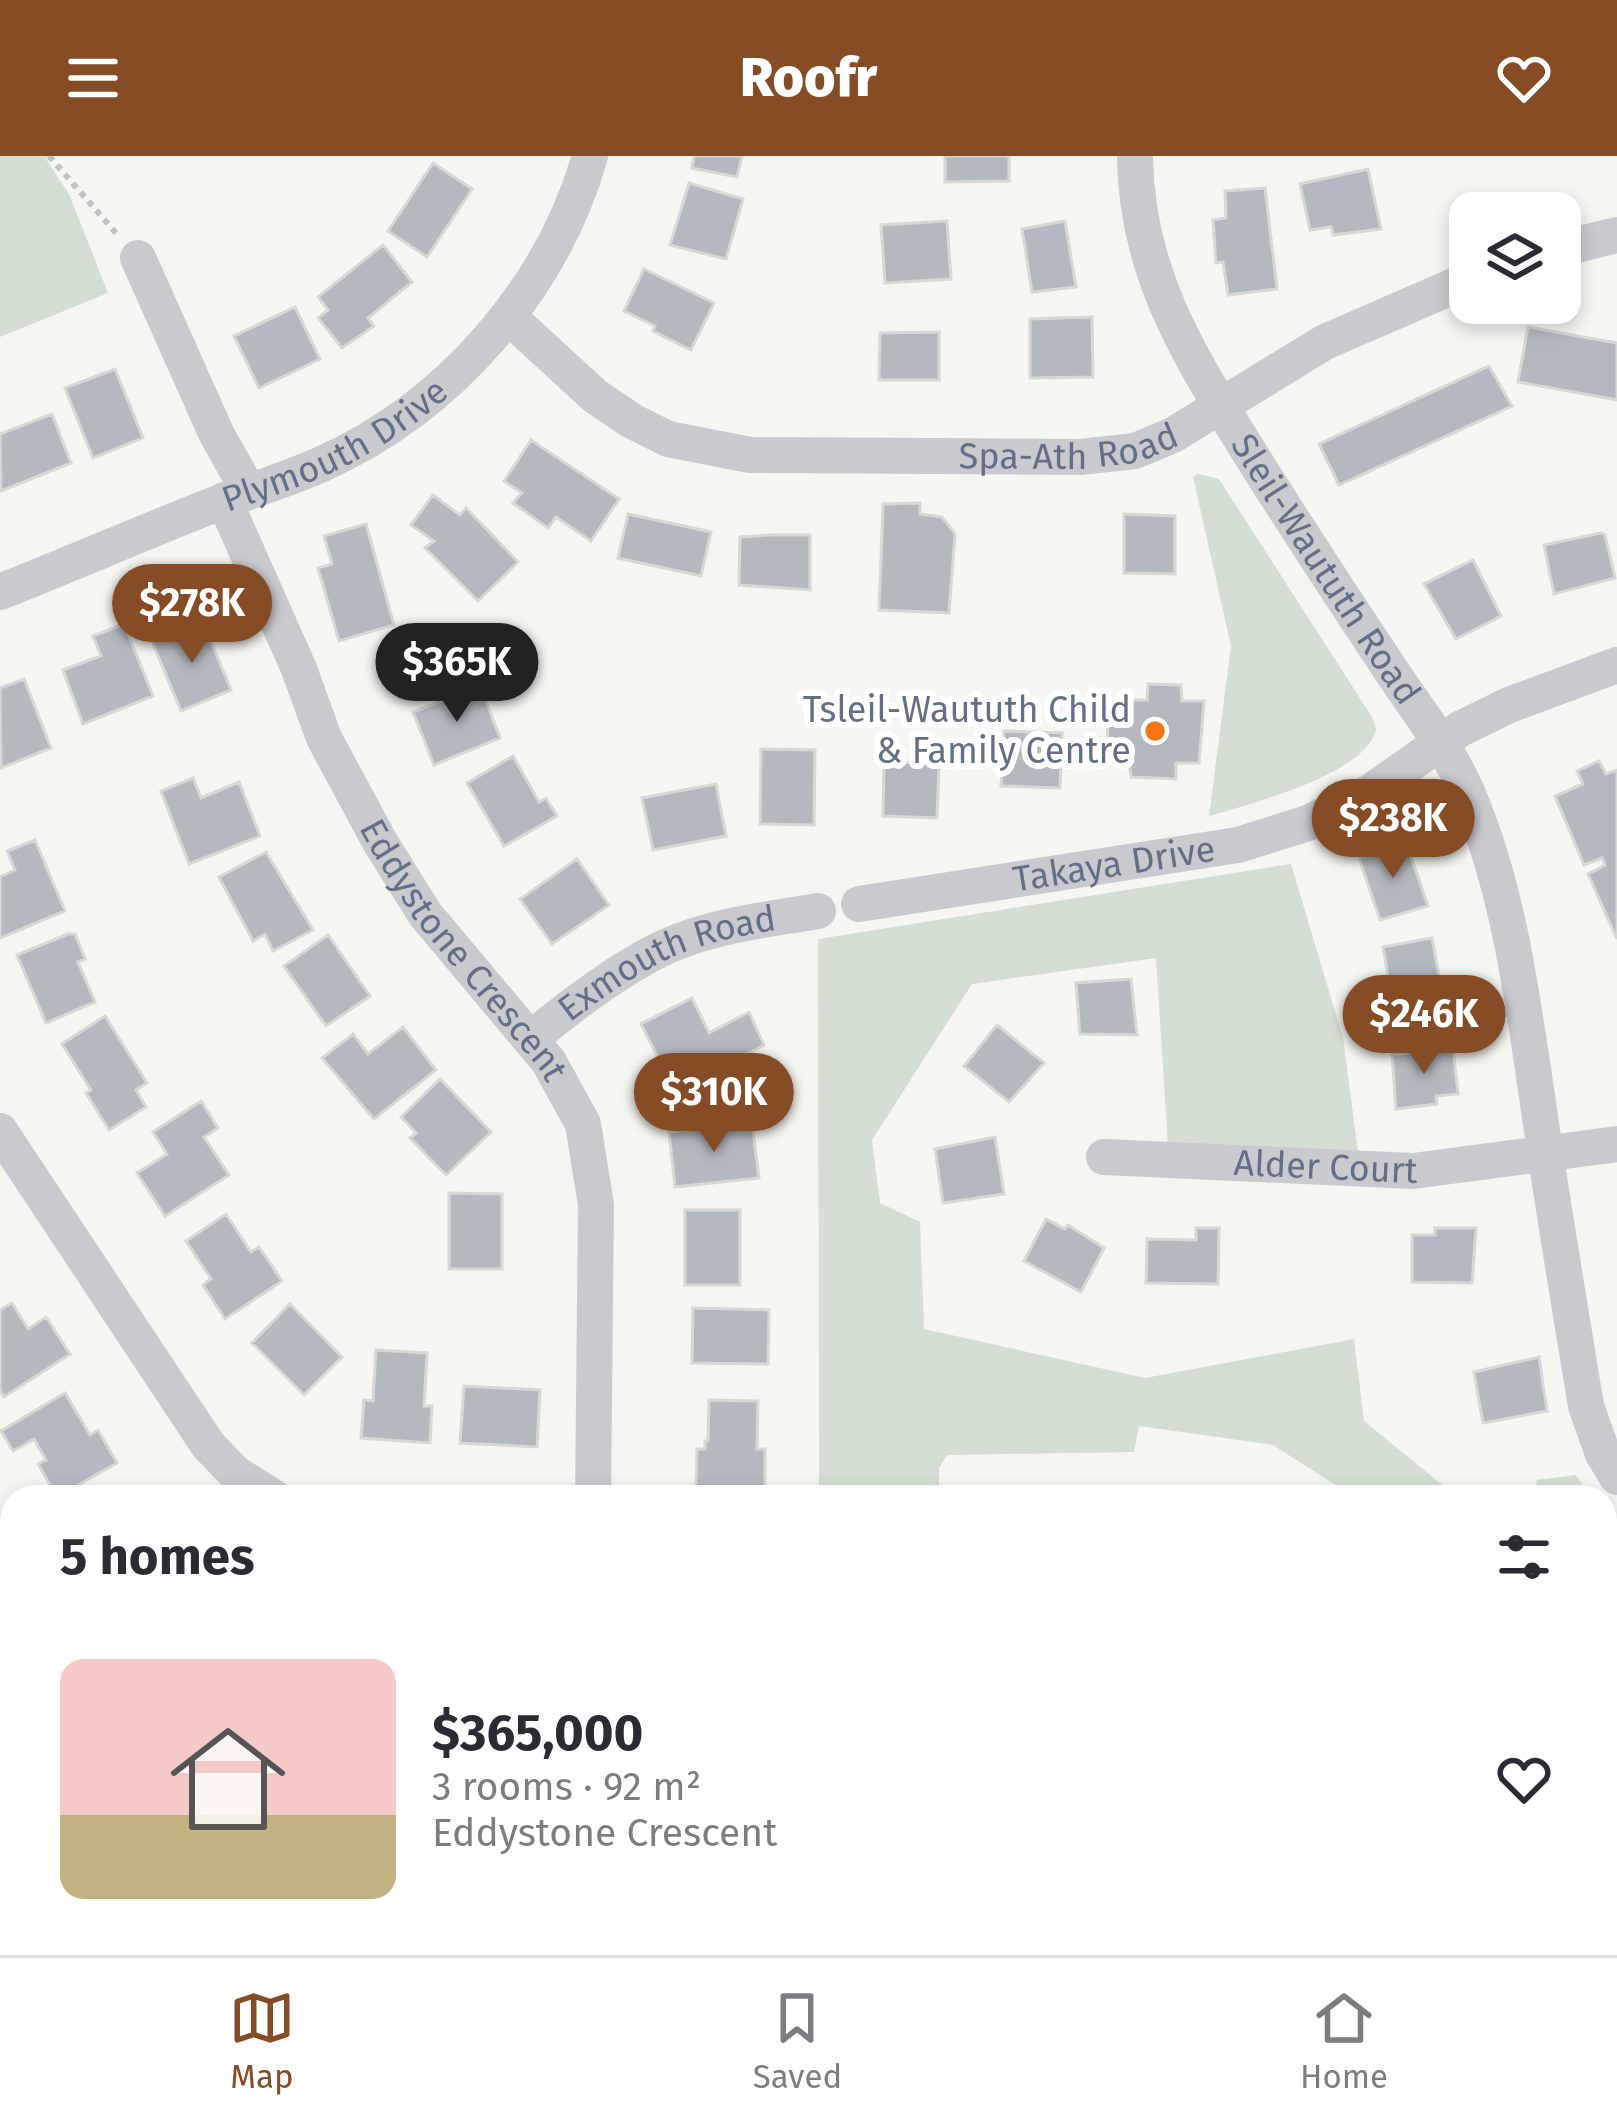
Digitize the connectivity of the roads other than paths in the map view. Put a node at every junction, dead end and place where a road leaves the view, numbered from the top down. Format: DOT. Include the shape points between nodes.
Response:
graph roads {
  1 [pos="590,156"];
  2 [pos="1135,156"];
  3 [pos="1617,235"];
  4 [pos="1581,244"];
  5 [pos="138,258"];
  6 [pos="1449,288"];
  7 [pos="508,316"];
  8 [pos="1221,407"];
  9 [pos="236,495"];
  10 [pos="0,592"];
  11 [pos="1617,664"];
  12 [pos="1440,743"];
  13 [pos="859,904"];
  14 [pos="818,911"];
  15 [pos="531,1039"];
  16 [pos="0,1131"];
  17 [pos="1617,1144"];
  18 [pos="1545,1151"];
  19 [pos="1104,1157"];
  20 [pos="1617,1476"];
  21 [pos="254,1485"];
  22 [pos="593,1485"];
  1 -- 7 [label="street, Plymouth Drive" via="549,256"];
  2 -- 8 [label="street, Sleil-Waututh Road" via="1150,268"];
  3 -- 4 [label="street"];
  5 -- 9 [label="street, Eddystone Crescent"];
  6 -- 8 [label="street, Spa-Ath Road" via="1325,342"];
  7 -- 8 [label="street, Spa-Ath Road" via="632,422 668,439 749,455 1080,457 1135,451"];
  7 -- 9 [label="street, Plymouth Drive" via="405,416 323,464"];
  8 -- 12 [label="street, Sleil-Waututh Road"];
  9 -- 10 [label="street, Plymouth Drive"];
  9 -- 15 [label="street, Eddystone Crescent" via="324,738 380,842 425,914"];
  11 -- 12 [label="street, Takaya Drive" via="1509,704"];
  12 -- 13 [label="street, Takaya Drive" via="1366,795 1238,845"];
  12 -- 18 [label="street, Sleil-Waututh Road" via="1472,804 1500,891"];
  14 -- 15 [label="street, Exmouth Road" via="678,941"];
  15 -- 22 [label="street, Eddystone Crescent" via="567,1091 591,1160"];
  16 -- 21 [label="street" via="208,1445"];
  17 -- 18 [label="street, Alder Court"];
  18 -- 19 [label="street, Alder Court" via="1413,1171"];
  18 -- 20 [label="street, Sleil-Waututh Road" via="1586,1406"];
}
